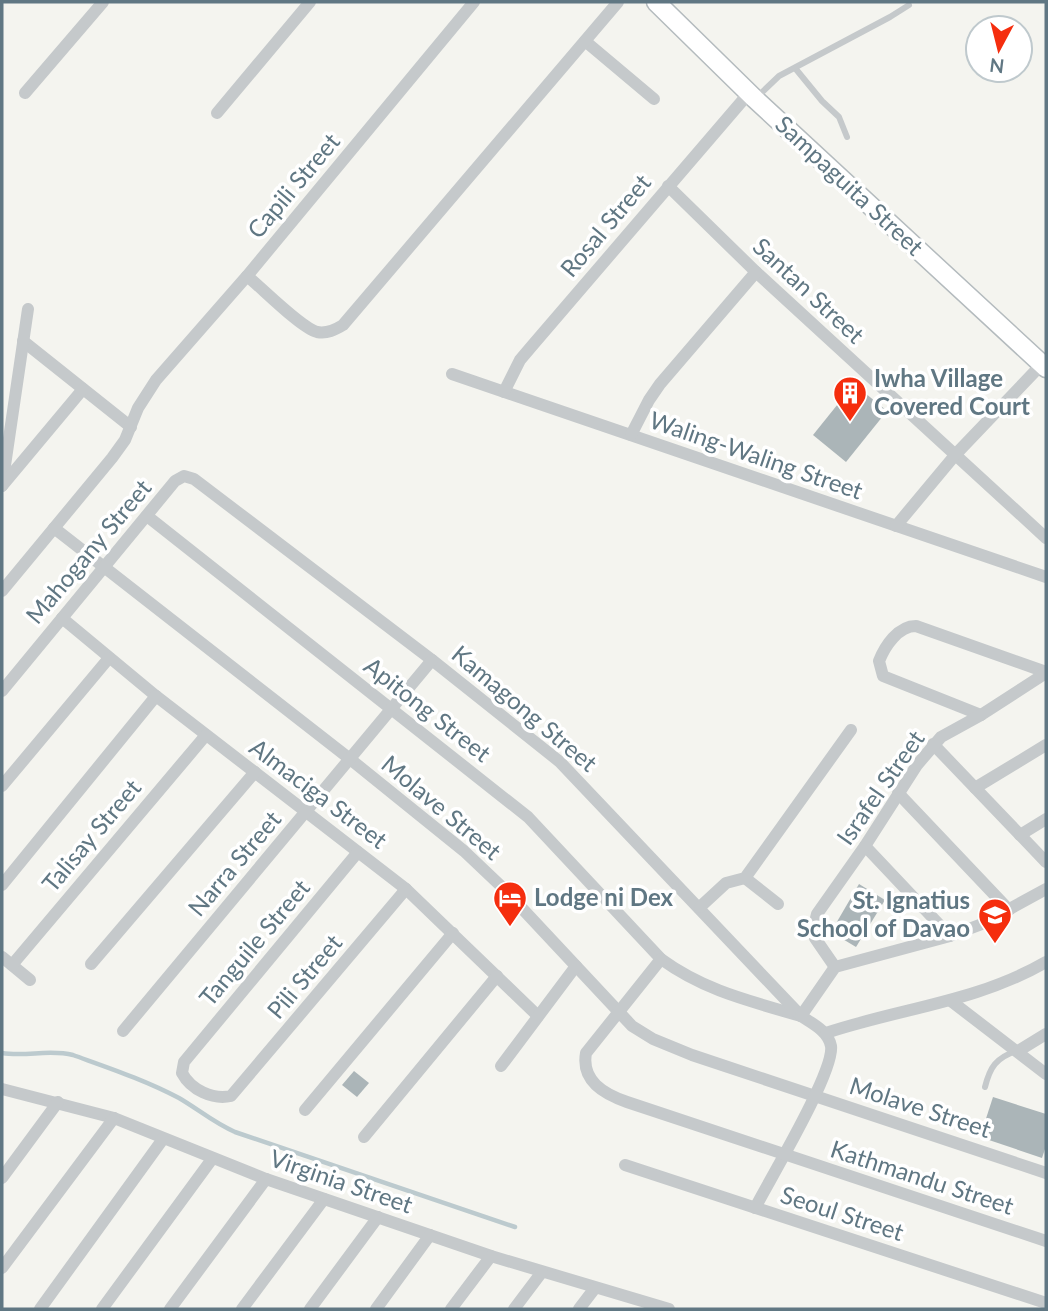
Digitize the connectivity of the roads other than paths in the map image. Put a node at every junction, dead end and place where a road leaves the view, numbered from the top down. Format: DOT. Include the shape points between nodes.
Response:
graph roads {
  1 [pos="310,2"];
  2 [pos="474,2"];
  3 [pos="618,2"];
  4 [pos="656,2"];
  5 [pos="94,5"];
  6 [pos="909,5"];
  7 [pos="585,41"];
  8 [pos="795,68"];
  9 [pos="25,93"];
  10 [pos="752,96"];
  11 [pos="654,99"];
  12 [pos="217,113"];
  13 [pos="847,136"];
  14 [pos="668,186"];
  15 [pos="756,272"];
  16 [pos="247,276"];
  17 [pos="28,309"];
  18 [pos="23,341"];
  19 [pos="1045,364"];
  20 [pos="452,374"];
  21 [pos="83,389"];
  22 [pos="504,392"];
  23 [pos="131,427"];
  24 [pos="631,435"];
  25 [pos="956,454"];
  26 [pos="184,476"];
  27 [pos="2,486"];
  28 [pos="147,516"];
  29 [pos="896,526"];
  30 [pos="54,528"];
  31 [pos="1046,538"];
  32 [pos="104,567"];
  33 [pos="1046,577"];
  34 [pos="2,592"];
  35 [pos="62,618"];
  36 [pos="109,658"];
  37 [pos="432,660"];
  38 [pos="1046,673"];
  39 [pos="2,691"];
  40 [pos="156,696"];
  41 [pos="391,708"];
  42 [pos="981,715"];
  43 [pos="851,730"];
  44 [pos="206,735"];
  45 [pos="933,744"];
  46 [pos="1046,745"];
  47 [pos="349,759"];
  48 [pos="255,772"];
  49 [pos="2,786"];
  50 [pos="975,788"];
  51 [pos="898,793"];
  52 [pos="306,812"];
  53 [pos="1046,819"];
  54 [pos="1020,835"];
  55 [pos="865,846"];
  56 [pos="358,852"];
  57 [pos="1046,862"];
  58 [pos="746,878"];
  59 [pos="2,885"];
  60 [pos="406,889"];
  61 [pos="1046,889"];
  62 [pos="778,904"];
  63 [pos="699,907"];
  64 [pos="1009,910"];
  65 [pos="453,933"];
  66 [pos="950,936"];
  67 [pos="661,959"];
  68 [pos="7,961"];
  69 [pos="1046,962"];
  70 [pos="91,964"];
  71 [pos="576,966"];
  72 [pos="835,967"];
  73 [pos="497,975"];
  74 [pos="30,980"];
  75 [pos="951,1001"];
  76 [pos="618,1012"];
  77 [pos="538,1016"];
  78 [pos="802,1016"];
  79 [pos="123,1031"];
  80 [pos="826,1033"];
  81 [pos="1046,1034"];
  82 [pos="1018,1051"];
  83 [pos="501,1066"];
  84 [pos="1046,1074"];
  85 [pos="985,1087"];
  86 [pos="2,1089"];
  87 [pos="236,1091"];
  88 [pos="815,1096"];
  89 [pos="58,1102"];
  90 [pos="305,1110"];
  91 [pos="114,1118"];
  92 [pos="364,1137"];
  93 [pos="163,1139"];
  94 [pos="784,1154"];
  95 [pos="212,1159"];
  96 [pos="625,1165"];
  97 [pos="1046,1173"];
  98 [pos="2,1178"];
  99 [pos="266,1179"];
  100 [pos="324,1199"];
  101 [pos="755,1208"];
  102 [pos="378,1217"];
  103 [pos="430,1235"];
  104 [pos="1046,1241"];
  105 [pos="491,1256"];
  106 [pos="2,1269"];
  107 [pos="542,1272"];
  108 [pos="594,1288"];
  109 [pos="1046,1303"];
  110 [pos="647,1306"];
  111 [pos="40,1309"];
  112 [pos="102,1309"];
  113 [pos="170,1309"];
  114 [pos="242,1309"];
  115 [pos="310,1309"];
  116 [pos="376,1309"];
  117 [pos="450,1309"];
  118 [pos="514,1309"];
  119 [pos="579,1309"];
  120 [pos="669,1309"];
  1 -- 12 [label="street"];
  2 -- 16 [label="street, Capili Street"];
  3 -- 7 [label="street"];
  4 -- 10 [label="street, Sampaguita Street"];
  5 -- 9 [label="street"];
  6 -- 8 [label="lane"];
  7 -- 11 [label="street"];
  7 -- 16 [label="street" via="334,331 308,328"];
  8 -- 10 [label="lane"];
  8 -- 13 [label="lane" via="839,117"];
  10 -- 14 [label="street, Rosal Street"];
  10 -- 19 [label="street, Sampaguita Street"];
  14 -- 15 [label="street, Santan Street"];
  14 -- 22 [label="street, Rosal Street" via="520,360"];
  15 -- 24 [label="street" via="660,384"];
  15 -- 25 [label="street, Santan Street"];
  16 -- 23 [label="street, Capili Street" via="145,395"];
  17 -- 18 [label="street"];
  18 -- 21 [label="street"];
  18 -- 27 [label="street"];
  19 -- 25 [label="street"];
  20 -- 22 [label="street, Waling-Waling Street"];
  21 -- 23 [label="street"];
  21 -- 27 [label="street"];
  22 -- 24 [label="street, Waling-Waling Street"];
  23 -- 30 [label="street, Capili Street" via="112,458"];
  24 -- 29 [label="street, Waling-Waling Street"];
  25 -- 29 [label="street"];
  25 -- 31 [label="street, Santan Street"];
  26 -- 28 [label="street, Mahogany Street"];
  26 -- 37 [label="street, Kamagong Street" via="194,479"];
  28 -- 32 [label="street, Mahogany Street"];
  28 -- 41 [label="street, Apitong Street"];
  29 -- 33 [label="street, Waling-Waling Street"];
  30 -- 32 [label="street, Molave Street"];
  30 -- 34 [label="street, Capili Street"];
  32 -- 35 [label="street, Mahogany Street"];
  32 -- 47 [label="street, Molave Street"];
  35 -- 36 [label="street, Almaciga Street"];
  35 -- 39 [label="street, Mahogany Street"];
  36 -- 40 [label="street, Almaciga Street"];
  36 -- 49 [label="street"];
  37 -- 41 [label="street, Narra Street"];
  37 -- 63 [label="street, Kamagong Street" via="560,761"];
  38 -- 42 [label="street, Israfel Street"];
  38 -- 42 [label="street" via="916,626 897,633 881,655 883,676"];
  40 -- 44 [label="street, Almaciga Street"];
  40 -- 59 [label="street"];
  41 -- 47 [label="street, Narra Street"];
  41 -- 67 [label="street, Apitong Street" via="528,817"];
  42 -- 45 [label="street, Israfel Street"];
  43 -- 58 [label="street"];
  44 -- 48 [label="street, Almaciga Street"];
  44 -- 68 [label="street, Talisay Street"];
  45 -- 50 [label="street"];
  45 -- 51 [label="street, Israfel Street"];
  46 -- 50 [label="street"];
  47 -- 52 [label="street, Narra Street"];
  47 -- 71 [label="street, Molave Street" via="474,860"];
  48 -- 52 [label="street, Almaciga Street"];
  48 -- 70 [label="street"];
  50 -- 54 [label="street"];
  51 -- 55 [label="street, Israfel Street"];
  51 -- 64 [label="street"];
  52 -- 56 [label="street, Almaciga Street"];
  52 -- 79 [label="street, Narra Street"];
  53 -- 54 [label="street"];
  54 -- 57 [label="street"];
  55 -- 66 [label="street"];
  55 -- 72 [label="street, Israfel Street" via="814,921 815,937"];
  56 -- 60 [label="street, Almaciga Street"];
  56 -- 87 [label="street, Tanguile Street" via="184,1062 186,1079 211,1096 223,1098"];
  58 -- 62 [label="street"];
  58 -- 63 [label="street" via="726,883"];
  60 -- 65 [label="street, Almaciga Street"];
  60 -- 87 [label="street, Pili Street"];
  61 -- 64 [label="street"];
  63 -- 78 [label="street, Kamagong Street"];
  64 -- 66 [label="street"];
  65 -- 73 [label="street, Almaciga Street"];
  65 -- 90 [label="street"];
  66 -- 72 [label="street"];
  67 -- 76 [label="street"];
  67 -- 78 [label="street, Apitong Street" via="700,984"];
  68 -- 74 [label="street"];
  69 -- 75 [label="street" via="998,986"];
  71 -- 76 [label="street, Molave Street"];
  71 -- 77 [label="street"];
  72 -- 78 [label="street"];
  73 -- 77 [label="street, Almaciga Street"];
  73 -- 92 [label="street"];
  75 -- 80 [label="street"];
  75 -- 82 [label="street"];
  76 -- 88 [label="street, Molave Street" via="632,1026 674,1048"];
  76 -- 94 [label="street, Kathmandu Street" via="586,1053 586,1071 599,1088 612,1097"];
  77 -- 83 [label="street"];
  78 -- 80 [label="street"];
  80 -- 88 [label="street" via="831,1044 828,1070"];
  81 -- 82 [label="street"];
  82 -- 84 [label="street"];
  82 -- 85 [label="lane" via="997,1060 989,1069"];
  86 -- 89 [label="street, Virginia Street"];
  88 -- 94 [label="street"];
  88 -- 97 [label="street, Molave Street"];
  89 -- 91 [label="street, Virginia Street"];
  89 -- 98 [label="street"];
  91 -- 93 [label="street, Virginia Street"];
  91 -- 106 [label="street"];
  93 -- 95 [label="street, Virginia Street"];
  93 -- 111 [label="street"];
  94 -- 101 [label="street"];
  94 -- 104 [label="street, Kathmandu Street"];
  95 -- 99 [label="street, Virginia Street"];
  95 -- 112 [label="street"];
  96 -- 101 [label="street, Seoul Street"];
  99 -- 100 [label="street, Virginia Street"];
  99 -- 113 [label="street"];
  100 -- 102 [label="street, Virginia Street"];
  100 -- 114 [label="street"];
  101 -- 109 [label="street, Seoul Street"];
  102 -- 103 [label="street, Virginia Street"];
  102 -- 115 [label="street"];
  103 -- 105 [label="street, Virginia Street"];
  103 -- 116 [label="street"];
  105 -- 107 [label="street, Virginia Street"];
  105 -- 117 [label="street"];
  107 -- 108 [label="street, Virginia Street"];
  107 -- 118 [label="street"];
  108 -- 110 [label="street, Virginia Street"];
  108 -- 119 [label="street"];
  110 -- 120 [label="street, Virginia Street"];
}
